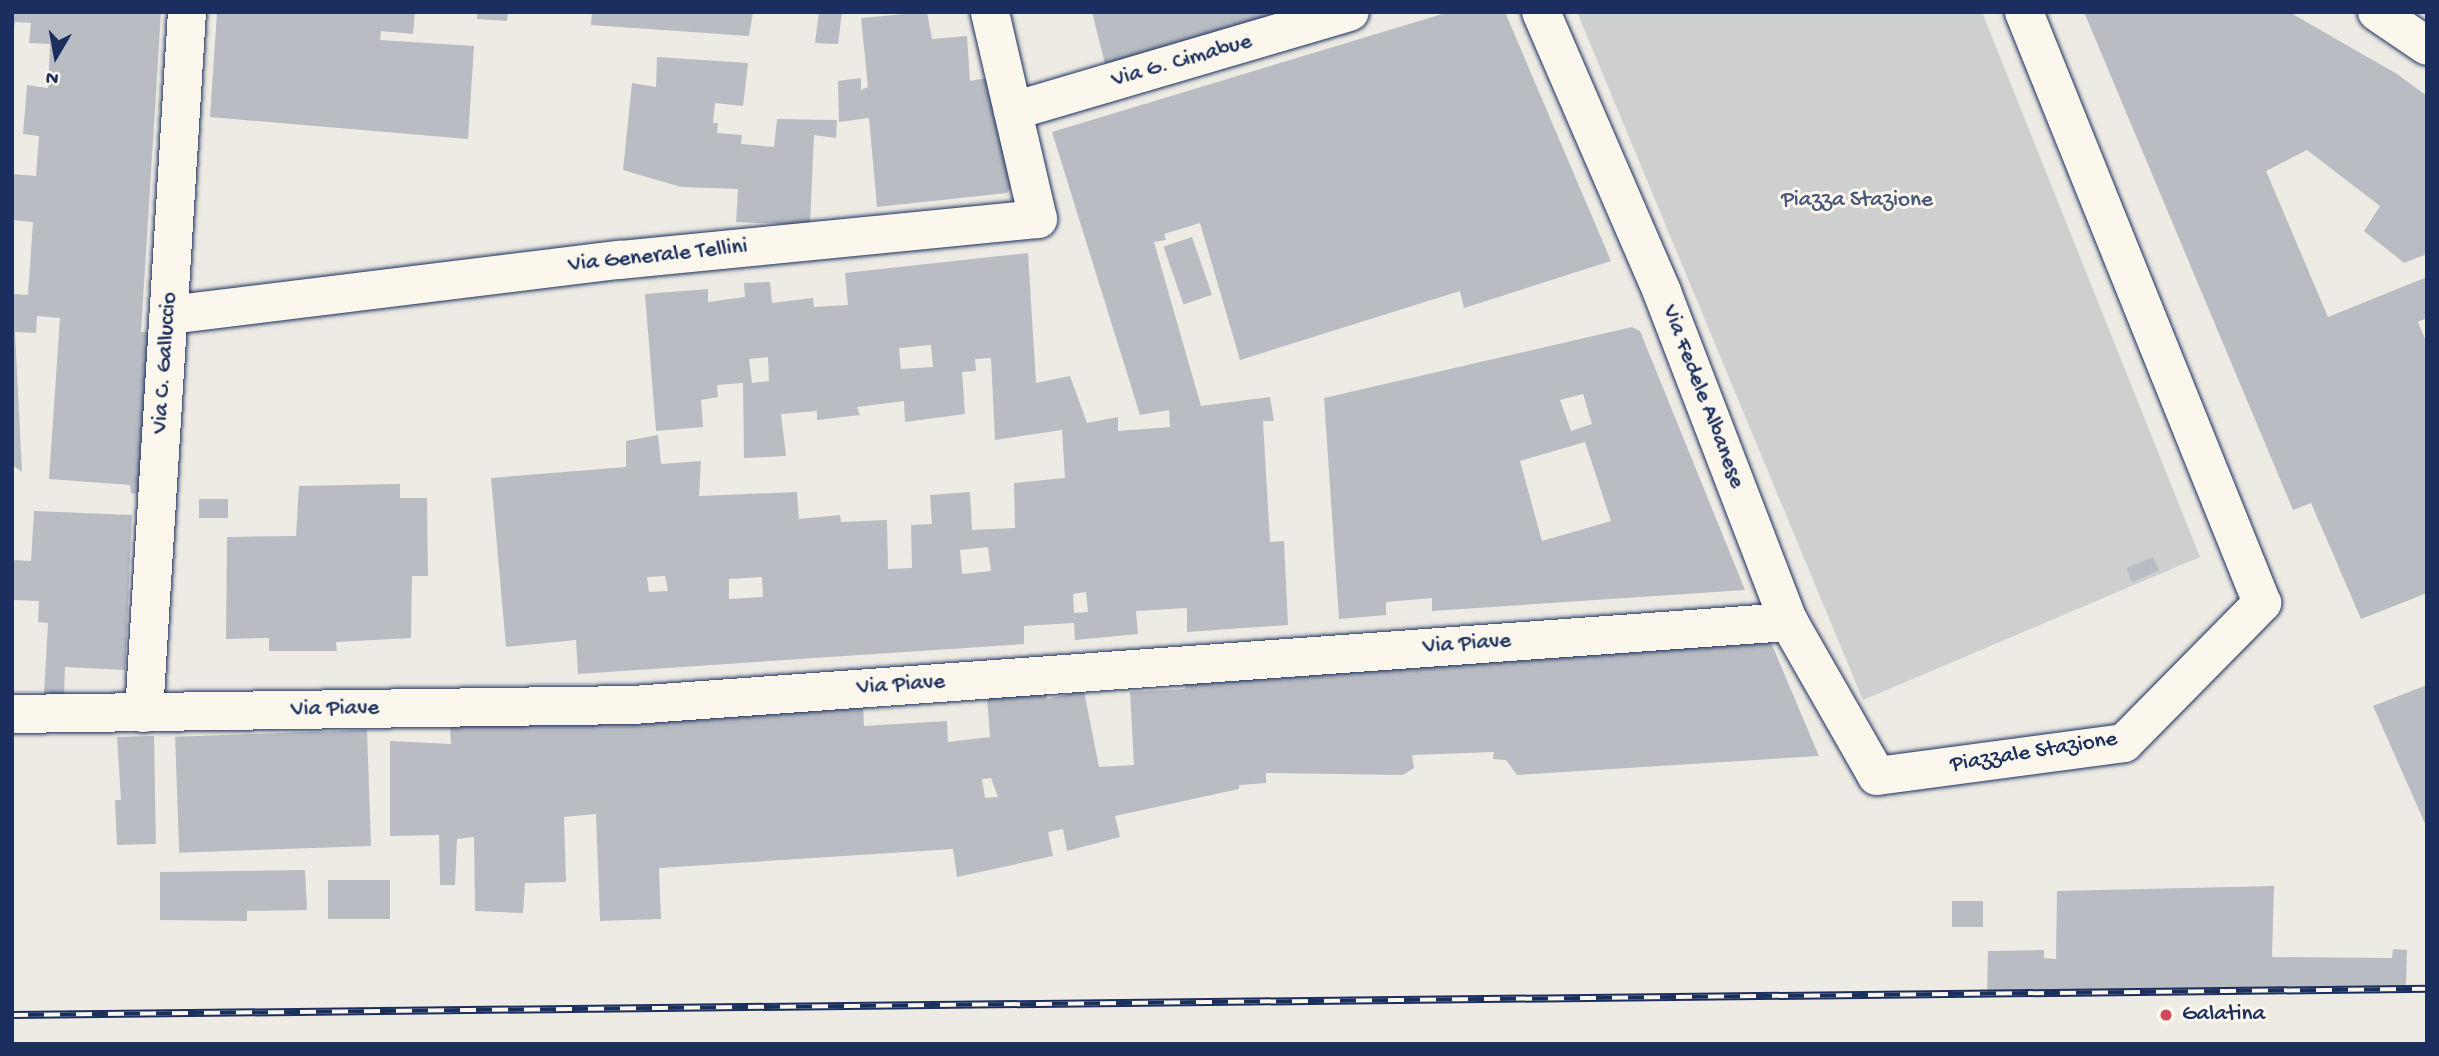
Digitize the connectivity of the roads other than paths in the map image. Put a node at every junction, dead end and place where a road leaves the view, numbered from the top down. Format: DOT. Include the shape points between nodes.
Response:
graph roads {
  1 [pos="187,12"];
  2 [pos="990,12"];
  3 [pos="1350,12"];
  4 [pos="1541,12"];
  5 [pos="2024,12"];
  6 [pos="2377,12"];
  7 [pos="2427,46"];
  8 [pos="1013,111"];
  9 [pos="169,315"];
  10 [pos="1789,622"];
  11 [pos="144,713"];
  12 [pos="12,714"];
  13 [pos="1877,776"];
  1 -- 9 [label="street, Via C. Galluccio"];
  2 -- 8 [label="street"];
  3 -- 8 [label="street, Via G. Cimabue"];
  4 -- 10 [label="street, Via Fedele Albanese" via="1662,292"];
  5 -- 13 [label="street, Piazzale Stazione" via="2262,603 2124,743"];
  6 -- 7 [label="street"];
  8 -- 9 [label="street, Via Generale Tellini" via="1038,219 620,260"];
  9 -- 11 [label="street, Via C. Galluccio"];
  10 -- 11 [label="street, Via Piave" via="633,705"];
  10 -- 13 [label="street, Via Fedele Albanese"];
  11 -- 12 [label="street, Via Piave"];
}
